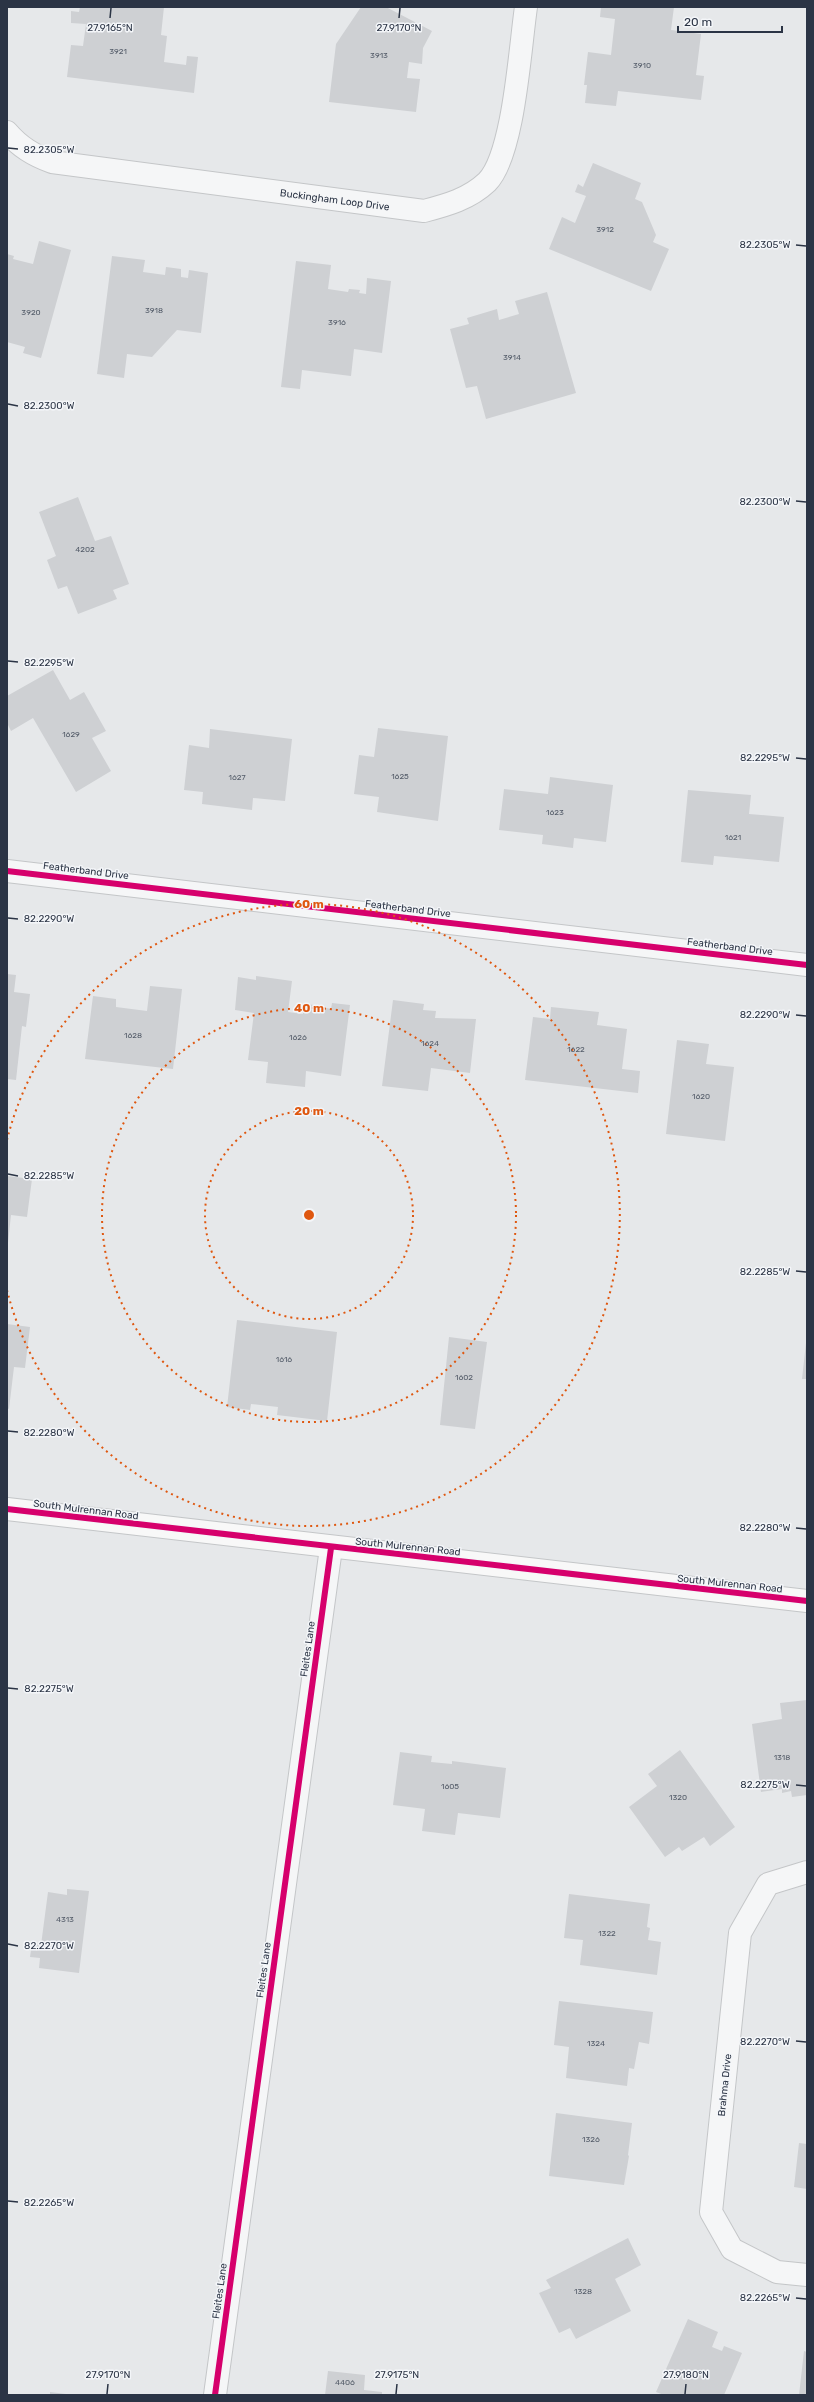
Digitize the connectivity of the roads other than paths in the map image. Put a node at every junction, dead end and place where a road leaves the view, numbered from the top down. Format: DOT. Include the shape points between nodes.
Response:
graph roads {
  1 [pos="526,7"];
  2 [pos="7,132"];
  3 [pos="7,871"];
  4 [pos="807,965"];
  5 [pos="7,1510"];
  6 [pos="331,1548"];
  7 [pos="807,1601"];
  8 [pos="807,1872"];
  9 [pos="807,2275"];
  10 [pos="216,2395"];
  1 -- 2 [label="street, Buckingham Loop Drive" via="509,134 499,161 488,181 473,193 424,211 52,162 35,156 17,144"];
  3 -- 4 [label="street, Featherband Drive"];
  5 -- 6 [label="street, South Mulrennan Road"];
  6 -- 7 [label="street, South Mulrennan Road"];
  6 -- 10 [label="street, Fleites Lane"];
  8 -- 9 [label="street, Brahma Drive" via="768,1884 740,1933 711,2212 732,2249 777,2272"];
}
